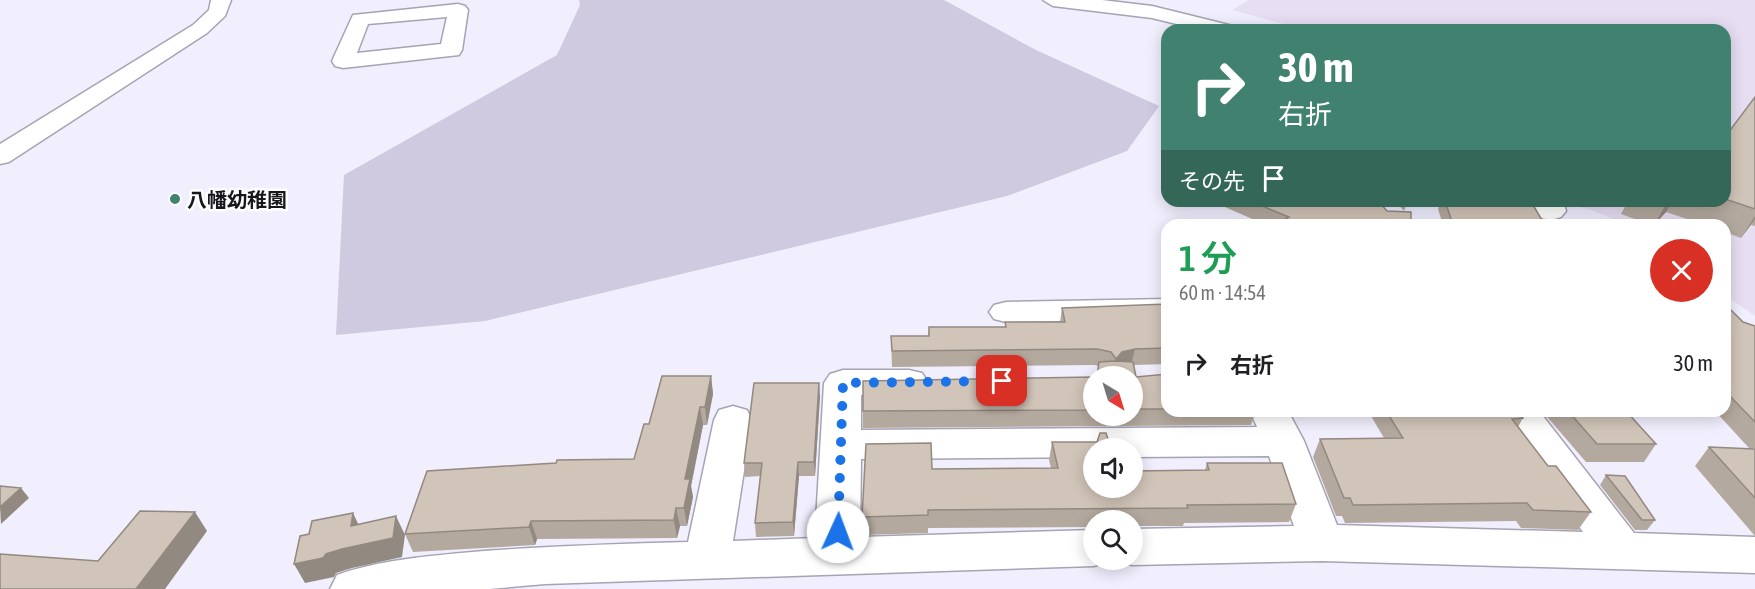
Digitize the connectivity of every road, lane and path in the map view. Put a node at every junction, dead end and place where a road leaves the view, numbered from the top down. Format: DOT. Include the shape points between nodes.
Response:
graph roads {
  1 [pos="221,0"];
  2 [pos="1053,0"];
  3 [pos="394,8"];
  4 [pos="1201,24"];
  5 [pos="451,50"];
  6 [pos="444,75"];
  7 [pos="0,156"];
  8 [pos="1529,207"];
  9 [pos="1550,207"];
  10 [pos="1161,309"];
  11 [pos="1006,312"];
  12 [pos="939,382"];
  13 [pos="1523,417"];
  14 [pos="732,420"];
  15 [pos="1276,426"];
  16 [pos="841,445"];
  17 [pos="1322,543"];
  18 [pos="1143,547"];
  19 [pos="1083,548"];
  20 [pos="1622,551"];
  21 [pos="837,554"];
  22 [pos="1755,555"];
  23 [pos="707,560"];
  24 [pos="353,589"];
  1 -- 7 [label="street" via="218,12 200,29"];
  2 -- 4 [label="street" via="1152,12"];
  3 -- 5 [label="street" via="458,10"];
  3 -- 5 [label="street" via="360,19 343,61"];
  5 -- 6 [label="street"];
  8 -- 9 [label="street" via="1551,211"];
  10 -- 11 [label="street"];
  12 -- 16 [label="street" via="843,383"];
  13 -- 20 [label="street"];
  14 -- 23 [label="street"];
  15 -- 16 [label="street"];
  15 -- 17 [label="street"];
  16 -- 21 [label="street"];
  17 -- 18 [label="street"];
  17 -- 20 [label="street"];
  19 -- 21 [label="street"];
  20 -- 22 [label="street"];
  21 -- 23 [label="street"];
  23 -- 24 [label="street" via="523,567 433,575"];
}
